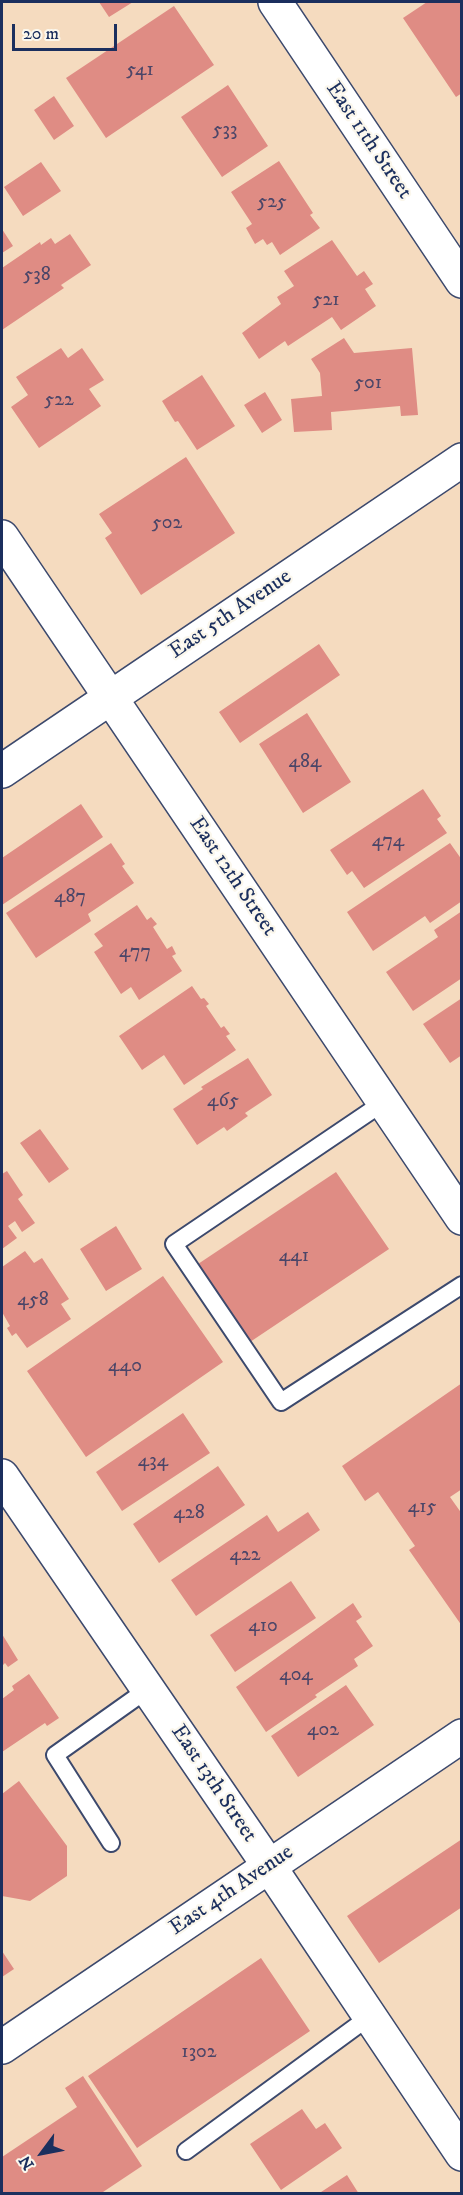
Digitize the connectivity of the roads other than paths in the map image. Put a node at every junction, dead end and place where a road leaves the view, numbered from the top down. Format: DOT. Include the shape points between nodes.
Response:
graph roads {
  1 [pos="275,2"];
  2 [pos="462,281"];
  3 [pos="462,460"];
  4 [pos="2,537"];
  5 [pos="110,697"];
  6 [pos="2,771"];
  7 [pos="384,1102"];
  8 [pos="462,1218"];
  9 [pos="462,1285"];
  10 [pos="2,1476"];
  11 [pos="148,1689"];
  12 [pos="462,1736"];
  13 [pos="111,1843"];
  14 [pos="268,1866"];
  15 [pos="369,2017"];
  16 [pos="2,2046"];
  17 [pos="186,2151"];
  18 [pos="462,2154"];
  1 -- 2 [label="street, East 11th Street"];
  3 -- 5 [label="street, East 5th Avenue"];
  4 -- 5 [label="street, East 12th Street"];
  5 -- 6 [label="street, East 5th Avenue"];
  5 -- 7 [label="street, East 12th Street"];
  7 -- 8 [label="street, East 12th Street"];
  7 -- 9 [label="lane" via="174,1244 280,1402"];
  10 -- 11 [label="street, East 13th Street"];
  11 -- 13 [label="lane" via="54,1755"];
  11 -- 14 [label="street, East 13th Street"];
  12 -- 14 [label="street, East 4th Avenue"];
  14 -- 15 [label="street, East 13th Street"];
  14 -- 16 [label="street, East 4th Avenue"];
  15 -- 17 [label="lane"];
  15 -- 18 [label="street, East 13th Street"];
}
